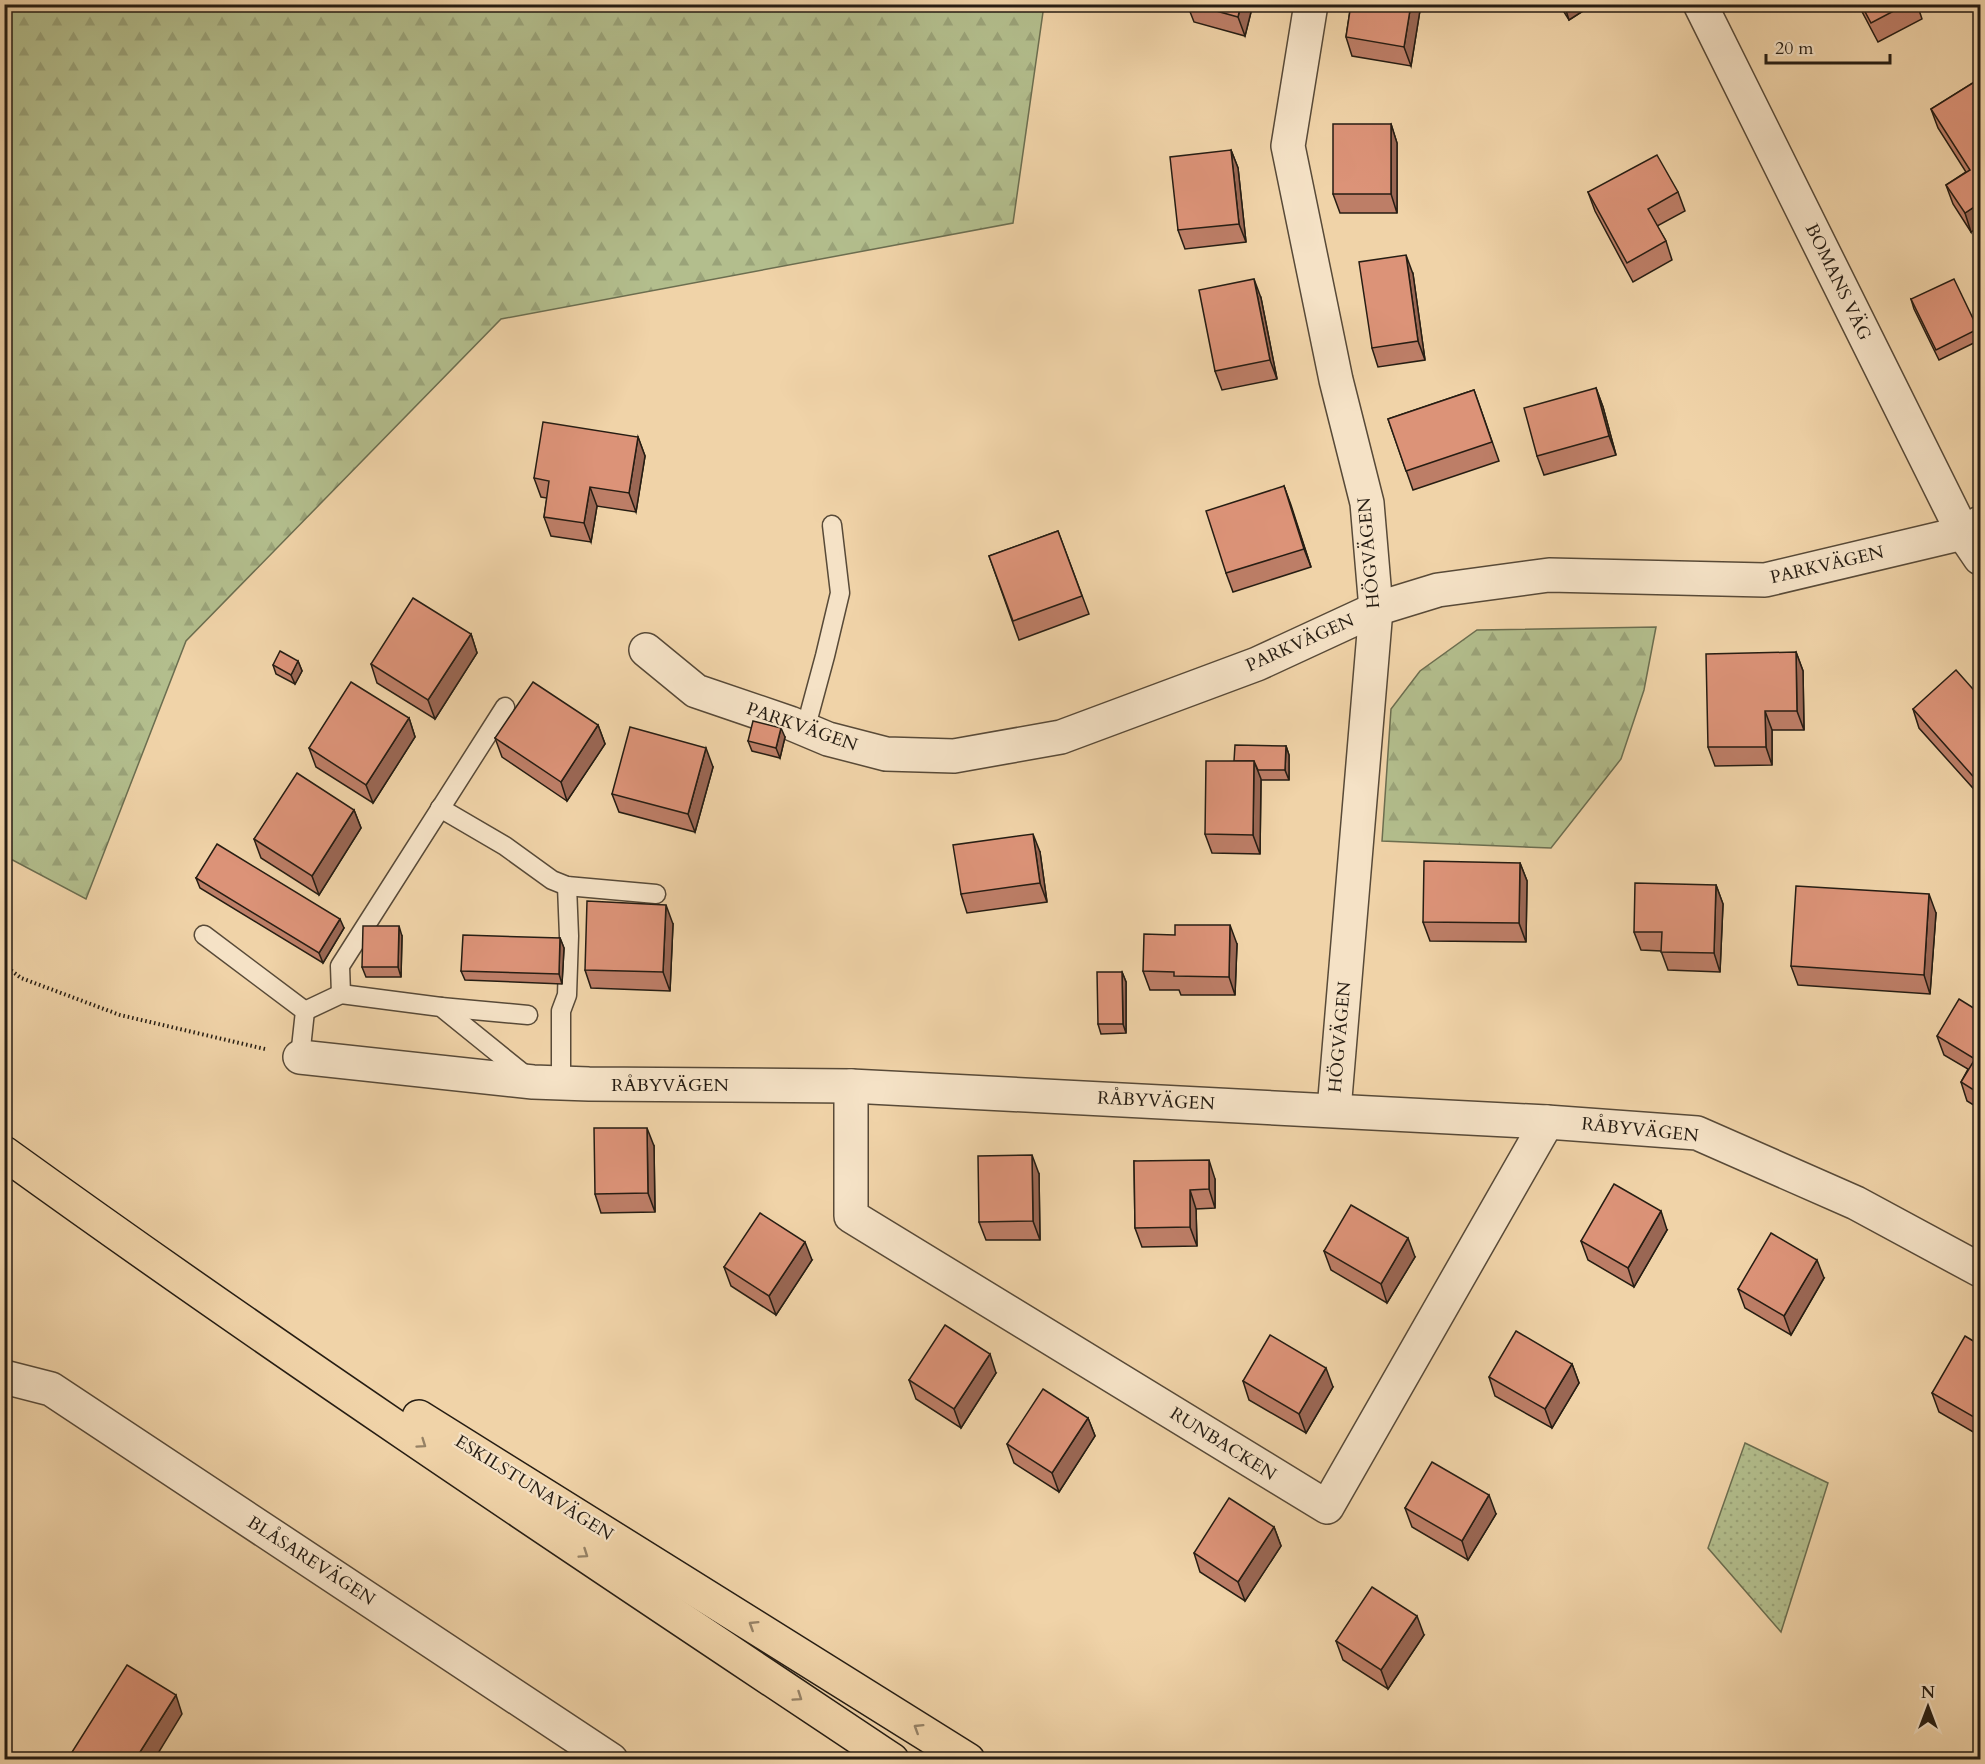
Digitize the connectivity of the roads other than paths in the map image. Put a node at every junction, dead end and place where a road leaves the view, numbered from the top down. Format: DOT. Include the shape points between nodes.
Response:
graph roads {
  1 [pos="1311,4"];
  2 [pos="1700,4"];
  3 [pos="832,525"];
  4 [pos="1975,538"];
  5 [pos="1376,609"];
  6 [pos="646,650"];
  7 [pos="505,708"];
  8 [pos="805,730"];
  9 [pos="440,808"];
  10 [pos="567,886"];
  11 [pos="656,894"];
  12 [pos="204,935"];
  13 [pos="341,994"];
  14 [pos="441,1007"];
  15 [pos="305,1011"];
  16 [pos="528,1015"];
  17 [pos="300,1057"];
  18 [pos="547,1082"];
  19 [pos="851,1086"];
  20 [pos="1334,1110"];
  21 [pos="1547,1122"];
  22 [pos="4,1153"];
  23 [pos="98,1220"];
  24 [pos="1980,1270"];
  25 [pos="4,1377"];
  26 [pos="611,1760"];
  27 [pos="892,1760"];
  28 [pos="968,1760"];
  1 -- 5 [label="street, HÖGVÄGEN" via="1288,146 1336,380 1367,503"];
  2 -- 4 [label="street, BOMANS VÄG"];
  3 -- 8 [label="lane" via="840,593"];
  4 -- 5 [label="street, PARKVÄGEN" via="1765,580 1549,575 1438,590"];
  5 -- 8 [label="street, PARKVÄGEN" via="1257,664 1061,737 954,756 886,754"];
  5 -- 20 [label="street, HÖGVÄGEN"];
  6 -- 8 [label="street, PARKVÄGEN" via="696,691"];
  7 -- 9 [label="lane"];
  9 -- 10 [label="lane"];
  9 -- 13 [label="lane" via="340,966"];
  10 -- 11 [label="lane"];
  10 -- 18 [label="lane" via="567,995"];
  12 -- 15 [label="lane"];
  13 -- 14 [label="lane"];
  13 -- 15 [label="lane"];
  14 -- 16 [label="lane"];
  14 -- 18 [label="lane"];
  15 -- 17 [label="lane"];
  17 -- 18 [label="street, RÅBYVÄGEN"];
  18 -- 19 [label="street, RÅBYVÄGEN"];
  19 -- 20 [label="street, RÅBYVÄGEN"];
  19 -- 21 [label="street, RUNBACKEN" via="851,1215 1327,1508"];
  20 -- 21 [label="street, RÅBYVÄGEN"];
  21 -- 24 [label="street, RÅBYVÄGEN" via="1697,1133 1856,1203"];
  22 -- 23 [label="main road, ESKILSTUNAVÄGEN"];
  23 -- 27 [label="main road, ESKILSTUNAVÄGEN, one-way" via="536,1523"];
  28 -- 23 [label="main road, ESKILSTUNAVÄGEN, one-way"];
  25 -- 26 [label="street, BLÅSAREVÄGEN" via="51,1389"];
}
